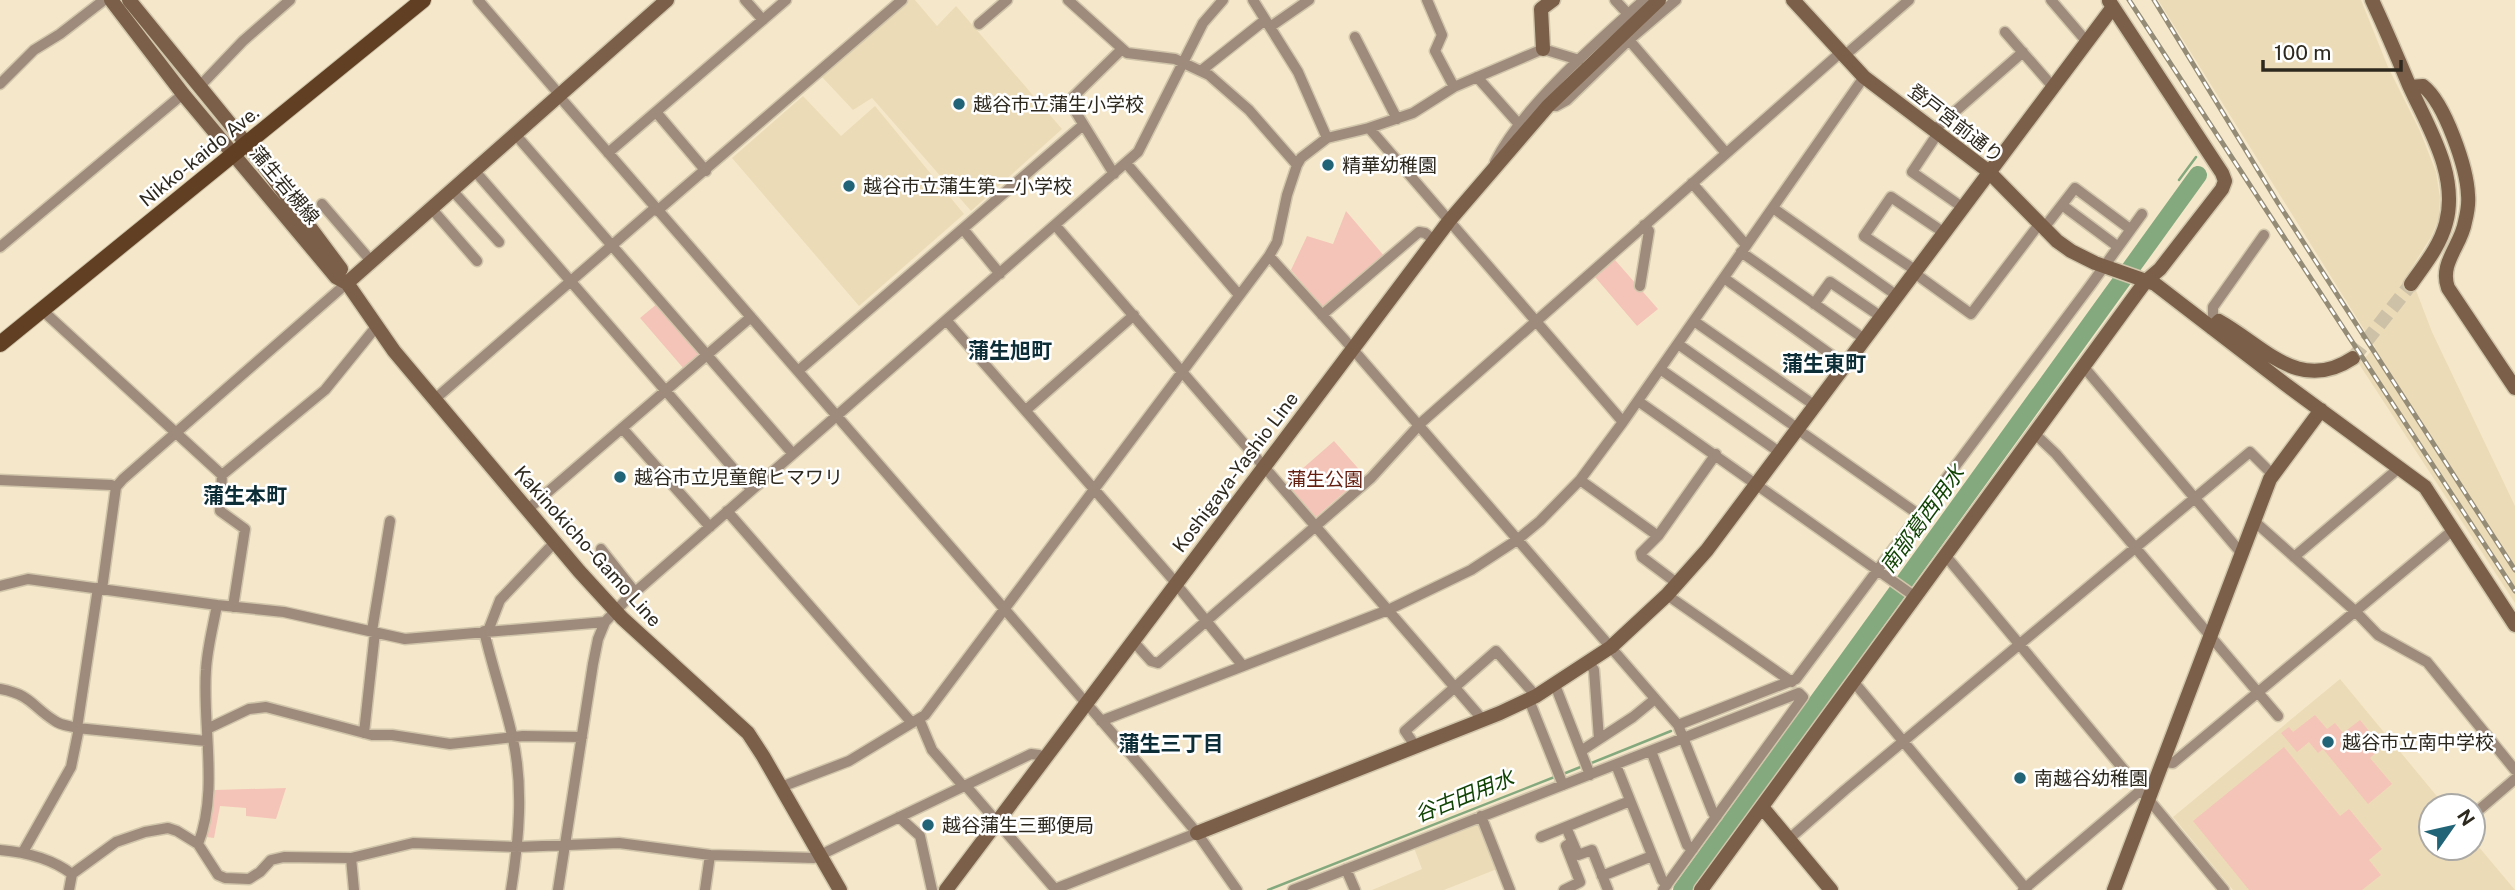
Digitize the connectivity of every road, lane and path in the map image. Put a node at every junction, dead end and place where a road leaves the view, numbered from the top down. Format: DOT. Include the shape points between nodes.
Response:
graph roads {
  1 [pos="104,0"];
  2 [pos="111,0"];
  3 [pos="128,0"];
  4 [pos="423,0"];
  5 [pos="478,0"];
  6 [pos="667,0"];
  7 [pos="745,0"];
  8 [pos="786,0"];
  9 [pos="902,0"];
  10 [pos="1007,0"];
  11 [pos="1068,0"];
  12 [pos="1223,0"];
  13 [pos="1253,0"];
  14 [pos="1309,0"];
  15 [pos="1427,0"];
  16 [pos="1553,0"];
  17 [pos="1615,0"];
  18 [pos="1644,0"];
  19 [pos="1659,0"];
  20 [pos="1676,0"];
  21 [pos="1793,0"];
  22 [pos="1909,0"];
  23 [pos="2051,0"];
  24 [pos="2372,0"];
  25 [pos="283,2"];
  26 [pos="2110,4"];
  27 [pos="1628,14"];
  28 [pos="763,20"];
  29 [pos="979,24"];
  30 [pos="1268,24"];
  31 [pos="2005,32"];
  32 [pos="1355,37"];
  33 [pos="1629,40"];
  34 [pos="2087,42"];
  35 [pos="1122,49"];
  36 [pos="1543,50"];
  37 [pos="2023,52"];
  38 [pos="1841,55"];
  39 [pos="1579,60"];
  40 [pos="1184,61"];
  41 [pos="1202,70"];
  42 [pos="1477,77"];
  43 [pos="1864,78"];
  44 [pos="0,84"];
  45 [pos="200,86"];
  46 [pos="1454,87"];
  47 [pos="2053,87"];
  48 [pos="2410,87"];
  49 [pos="183,94"];
  50 [pos="559,95"];
  51 [pos="1548,106"];
  52 [pos="656,112"];
  53 [pos="1397,119"];
  54 [pos="1083,125"];
  55 [pos="1369,128"];
  56 [pos="1522,129"];
  57 [pos="1936,132"];
  58 [pos="515,134"];
  59 [pos="1326,138"];
  60 [pos="240,149"];
  61 [pos="608,153"];
  62 [pos="1726,153"];
  63 [pos="1126,163"];
  64 [pos="1297,165"];
  65 [pos="474,170"];
  66 [pos="706,171"];
  67 [pos="1989,171"];
  68 [pos="1114,174"];
  69 [pos="1692,183"];
  70 [pos="452,190"];
  71 [pos="322,204"];
  72 [pos="2062,205"];
  73 [pos="1962,207"];
  74 [pos="431,208"];
  75 [pos="1773,208"];
  76 [pos="656,210"];
  77 [pos="2141,214"];
  78 [pos="1449,221"];
  79 [pos="1055,225"];
  80 [pos="1644,225"];
  81 [pos="2042,226"];
  82 [pos="962,229"];
  83 [pos="2130,229"];
  84 [pos="1943,232"];
  85 [pos="2264,235"];
  86 [pos="1434,240"];
  87 [pos="499,242"];
  88 [pos="611,245"];
  89 [pos="2118,246"];
  90 [pos="0,247"];
  91 [pos="1743,249"];
  92 [pos="1269,256"];
  93 [pos="371,261"];
  94 [pos="477,261"];
  95 [pos="2104,266"];
  96 [pos="1914,271"];
  97 [pos="1000,274"];
  98 [pos="1724,278"];
  99 [pos="2143,280"];
  100 [pos="571,282"];
  101 [pos="2412,284"];
  102 [pos="1640,286"];
  103 [pos="351,288"];
  104 [pos="1239,295"];
  105 [pos="1896,295"];
  106 [pos="1814,304"];
  107 [pos="42,310"];
  108 [pos="1134,315"];
  109 [pos="1322,315"];
  110 [pos="1880,316"];
  111 [pos="751,317"];
  112 [pos="947,321"];
  113 [pos="1535,321"];
  114 [pos="1694,321"];
  115 [pos="2214,325"];
  116 [pos="376,327"];
  117 [pos="1863,338"];
  118 [pos="0,344"];
  119 [pos="1678,344"];
  120 [pos="1352,349"];
  121 [pos="706,355"];
  122 [pos="2353,358"];
  123 [pos="1844,364"];
  124 [pos="2083,366"];
  125 [pos="1660,369"];
  126 [pos="798,371"];
  127 [pos="1180,372"];
  128 [pos="2512,380"];
  129 [pos="666,391"];
  130 [pos="435,399"];
  131 [pos="1638,401"];
  132 [pos="1814,405"];
  133 [pos="1026,410"];
  134 [pos="2321,410"];
  135 [pos="836,417"];
  136 [pos="1623,422"];
  137 [pos="1417,426"];
  138 [pos="622,428"];
  139 [pos="1797,428"];
  140 [pos="176,433"];
  141 [pos="2034,433"];
  142 [pos="1779,453"];
  143 [pos="793,454"];
  144 [pos="1716,454"];
  145 [pos="1264,466"];
  146 [pos="2399,467"];
  147 [pos="222,475"];
  148 [pos="2273,475"];
  149 [pos="0,480"];
  150 [pos="1580,480"];
  151 [pos="1755,483"];
  152 [pos="116,487"];
  153 [pos="751,489"];
  154 [pos="1093,490"];
  155 [pos="2195,498"];
  156 [pos="527,510"];
  157 [pos="727,511"];
  158 [pos="1918,514"];
  159 [pos="390,521"];
  160 [pos="2254,521"];
  161 [pos="1316,526"];
  162 [pos="710,527"];
  163 [pos="2453,530"];
  164 [pos="1658,536"];
  165 [pos="1517,540"];
  166 [pos="555,542"];
  167 [pos="2135,548"];
  168 [pos="601,550"];
  169 [pos="2242,554"];
  170 [pos="1945,555"];
  171 [pos="2294,557"];
  172 [pos="1877,570"];
  173 [pos="1176,584"];
  174 [pos="0,586"];
  175 [pos="100,589"];
  176 [pos="1673,589"];
  177 [pos="635,592"];
  178 [pos="1912,594"];
  179 [pos="216,605"];
  180 [pos="233,607"];
  181 [pos="1005,610"];
  182 [pos="1388,610"];
  183 [pos="2355,611"];
  184 [pos="610,617"];
  185 [pos="1206,621"];
  186 [pos="2515,625"];
  187 [pos="486,631"];
  188 [pos="374,632"];
  189 [pos="2209,637"];
  190 [pos="1133,641"];
  191 [pos="2020,645"];
  192 [pos="1611,647"];
  193 [pos="1589,663"];
  194 [pos="1243,666"];
  195 [pos="1853,681"];
  196 [pos="1792,682"];
  197 [pos="1555,685"];
  198 [pos="1456,687"];
  199 [pos="0,689"];
  200 [pos="2257,692"];
  201 [pos="1533,698"];
  202 [pos="1655,699"];
  203 [pos="1086,703"];
  204 [pos="2278,716"];
  205 [pos="1101,720"];
  206 [pos="1483,720"];
  207 [pos="916,721"];
  208 [pos="1678,725"];
  209 [pos="78,728"];
  210 [pos="364,733"];
  211 [pos="206,735"];
  212 [pos="513,737"];
  213 [pos="582,737"];
  214 [pos="1599,738"];
  215 [pos="1684,738"];
  216 [pos="1904,741"];
  217 [pos="1416,747"];
  218 [pos="1581,751"];
  219 [pos="1651,751"];
  220 [pos="1044,759"];
  221 [pos="2163,762"];
  222 [pos="1616,765"];
  223 [pos="2515,770"];
  224 [pos="1590,775"];
  225 [pos="2515,779"];
  226 [pos="1563,785"];
  227 [pos="781,787"];
  228 [pos="965,787"];
  229 [pos="2144,794"];
  230 [pos="1630,801"];
  231 [pos="2487,803"];
  232 [pos="1762,807"];
  233 [pos="1481,816"];
  234 [pos="1717,816"];
  235 [pos="900,817"];
  236 [pos="997,821"];
  237 [pos="1566,827"];
  238 [pos="1197,833"];
  239 [pos="1541,837"];
  240 [pos="1789,839"];
  241 [pos="1573,842"];
  242 [pos="198,844"];
  243 [pos="565,845"];
  244 [pos="517,847"];
  245 [pos="1693,849"];
  246 [pos="0,850"];
  247 [pos="23,852"];
  248 [pos="710,855"];
  249 [pos="821,856"];
  250 [pos="1652,856"];
  251 [pos="351,858"];
  252 [pos="1346,869"];
  253 [pos="72,874"];
  254 [pos="1602,876"];
  255 [pos="225,878"];
  256 [pos="1665,887"];
  257 [pos="69,890"];
  258 [pos="220,890"];
  259 [pos="354,890"];
  260 [pos="511,890"];
  261 [pos="558,890"];
  262 [pos="705,890"];
  263 [pos="840,890"];
  264 [pos="932,890"];
  265 [pos="946,890"];
  266 [pos="1237,890"];
  267 [pos="1293,890"];
  268 [pos="1355,890"];
  269 [pos="1510,890"];
  270 [pos="1564,890"];
  271 [pos="1608,890"];
  272 [pos="1701,890"];
  273 [pos="1831,890"];
  274 [pos="2025,890"];
  275 [pos="2114,890"];
  276 [pos="2224,890"];
  1 -- 44 [label="street" via="34,50"];
  2 -- 49 [label="street, 蒲生岩槻線"];
  3 -- 45 [label="street"];
  4 -- 60 [label="main road, Nikko-kaido Ave."];
  5 -- 50 [label="street"];
  6 -- 50 [label="street"];
  7 -- 28 [label="street"];
  8 -- 28 [label="street"];
  9 -- 66 [label="street"];
  10 -- 29 [label="street"];
  11 -- 35 [label="street"];
  12 -- 40 [label="street" via="1203,23"];
  13 -- 30 [label="street"];
  14 -- 30 [label="street"];
  15 -- 46 [label="street" via="1442,35 1435,51"];
  16 -- 36 [label="street" via="1541,9"];
  17 -- 27 [label="street"];
  18 -- 27 [label="street"];
  19 -- 51 [label="street, Koshigaya-Yashio Line"];
  20 -- 33 [label="street"];
  21 -- 38 [label="street, 登戸宮前通り"];
  22 -- 38 [label="street"];
  23 -- 34 [label="street"];
  24 -- 48 [label="street"];
  25 -- 45 [label="street"];
  26 -- 34 [label="street"];
  26 -- 99 [label="street" via="2225,181 2160,269"];
  27 -- 39 [label="street"];
  28 -- 52 [label="street"];
  30 -- 41 [label="street"];
  30 -- 59 [label="street" via="1298,72"];
  31 -- 37 [label="street"];
  32 -- 53 [label="street"];
  33 -- 51 [label="street" via="1567,100"];
  33 -- 62 [label="street"];
  34 -- 47 [label="street"];
  35 -- 40 [label="street"];
  35 -- 54 [label="street" via="1069,101"];
  36 -- 39 [label="street"];
  36 -- 42 [label="street"];
  37 -- 47 [label="street"];
  37 -- 57 [label="street"];
  38 -- 43 [label="street, 登戸宮前通り"];
  38 -- 62 [label="street"];
  39 -- 56 [label="street"];
  40 -- 41 [label="street"];
  40 -- 63 [label="street" via="1138,152"];
  41 -- 64 [label="street" via="1249,110"];
  42 -- 46 [label="street"];
  42 -- 56 [label="street"];
  43 -- 57 [label="street, 登戸宮前通り"];
  43 -- 75 [label="street"];
  45 -- 60 [label="street"];
  46 -- 53 [label="street"];
  47 -- 67 [label="street"];
  48 -- 101 [label="street" via="2431,133 2449,193 2441,238"];
  48 -- 128 [label="street" via="2423,86 2434,98 2465,173 2468,209 2462,236 2445,271 2448,288"];
  49 -- 60 [label="street, 蒲生岩槻線"];
  49 -- 90 [label="street"];
  50 -- 58 [label="street"];
  50 -- 61 [label="street"];
  51 -- 56 [label="street, Koshigaya-Yashio Line"];
  52 -- 61 [label="street"];
  52 -- 66 [label="street"];
  53 -- 55 [label="street"];
  54 -- 68 [label="street"];
  54 -- 82 [label="street"];
  55 -- 59 [label="street"];
  55 -- 78 [label="street"];
  56 -- 78 [label="street, Koshigaya-Yashio Line"];
  57 -- 67 [label="street, 登戸宮前通り"];
  57 -- 73 [label="street" via="1912,172"];
  58 -- 65 [label="street"];
  58 -- 88 [label="street"];
  59 -- 64 [label="street"];
  60 -- 103 [label="street, Kakinokicho-Gamo Line" via="301,212"];
  60 -- 107 [label="main road, Nikko-kaido Ave."];
  61 -- 76 [label="street"];
  62 -- 69 [label="street"];
  63 -- 68 [label="street"];
  63 -- 104 [label="street"];
  64 -- 92 [label="street" via="1277,242"];
  65 -- 70 [label="street"];
  65 -- 100 [label="street"];
  66 -- 76 [label="street"];
  67 -- 73 [label="street"];
  67 -- 81 [label="street, 登戸宮前通り"];
  68 -- 79 [label="street"];
  69 -- 80 [label="street"];
  69 -- 91 [label="street"];
  70 -- 74 [label="street"];
  70 -- 87 [label="street"];
  71 -- 93 [label="street"];
  72 -- 81 [label="street"];
  72 -- 83 [label="street" via="2075,188"];
  72 -- 89 [label="street"];
  73 -- 84 [label="street"];
  74 -- 93 [label="street"];
  74 -- 94 [label="street"];
  75 -- 91 [label="street"];
  75 -- 105 [label="street"];
  76 -- 88 [label="street"];
  76 -- 111 [label="street"];
  77 -- 83 [label="street"];
  78 -- 86 [label="street, Koshigaya-Yashio Line"];
  78 -- 113 [label="street"];
  79 -- 97 [label="street"];
  79 -- 108 [label="street"];
  80 -- 102 [label="street" via="1649,231"];
  80 -- 113 [label="street"];
  81 -- 95 [label="street, 登戸宮前通り" via="2071,251"];
  81 -- 96 [label="street" via="1971,314"];
  82 -- 97 [label="street"];
  82 -- 126 [label="street"];
  83 -- 89 [label="street"];
  84 -- 96 [label="street"];
  84 -- 96 [label="street" via="1891,197 1864,236"];
  85 -- 115 [label="street" via="2213,307"];
  86 -- 109 [label="street" via="1419,233"];
  86 -- 120 [label="street, Koshigaya-Yashio Line"];
  88 -- 100 [label="street"];
  88 -- 121 [label="street"];
  89 -- 95 [label="street"];
  91 -- 98 [label="street"];
  91 -- 106 [label="street"];
  92 -- 104 [label="street"];
  92 -- 109 [label="street"];
  93 -- 103 [label="street"];
  95 -- 99 [label="street, 登戸宮前通り"];
  95 -- 158 [label="street"];
  96 -- 105 [label="street"];
  97 -- 112 [label="street"];
  98 -- 114 [label="street"];
  98 -- 123 [label="street"];
  99 -- 115 [label="street, 登戸宮前通り"];
  99 -- 124 [label="street"];
  100 -- 129 [label="street"];
  100 -- 130 [label="street"];
  103 -- 116 [label="street, Kakinokicho-Gamo Line"];
  103 -- 140 [label="street"];
  104 -- 127 [label="street"];
  105 -- 110 [label="street"];
  106 -- 110 [label="street" via="1829,282"];
  106 -- 117 [label="street"];
  107 -- 118 [label="main road, Nikko-kaido Ave."];
  107 -- 140 [label="street"];
  108 -- 127 [label="street"];
  108 -- 133 [label="street"];
  109 -- 120 [label="street"];
  110 -- 117 [label="street"];
  111 -- 121 [label="street"];
  111 -- 126 [label="street"];
  112 -- 133 [label="street"];
  112 -- 135 [label="street"];
  113 -- 136 [label="street"];
  113 -- 137 [label="street"];
  114 -- 119 [label="street"];
  114 -- 132 [label="street"];
  115 -- 122 [label="street" via="2232,328 2298,370 2336,368"];
  115 -- 134 [label="street"];
  116 -- 130 [label="street, Kakinokicho-Gamo Line"];
  116 -- 147 [label="street" via="325,390"];
  117 -- 123 [label="street"];
  119 -- 125 [label="street"];
  119 -- 139 [label="street"];
  120 -- 137 [label="street"];
  120 -- 145 [label="street, Koshigaya-Yashio Line"];
  121 -- 129 [label="street"];
  121 -- 143 [label="street"];
  123 -- 132 [label="street"];
  124 -- 141 [label="street"];
  124 -- 155 [label="street"];
  125 -- 131 [label="street"];
  125 -- 142 [label="street"];
  126 -- 135 [label="street"];
  127 -- 145 [label="street"];
  127 -- 154 [label="street"];
  129 -- 138 [label="street"];
  129 -- 153 [label="street"];
  130 -- 156 [label="street, Kakinokicho-Gamo Line"];
  131 -- 136 [label="street"];
  131 -- 144 [label="street"];
  132 -- 139 [label="street"];
  133 -- 154 [label="street"];
  134 -- 146 [label="street"];
  134 -- 148 [label="street"];
  135 -- 143 [label="street"];
  135 -- 181 [label="street"];
  136 -- 150 [label="street"];
  137 -- 161 [label="street" via="1371,478"];
  137 -- 165 [label="street"];
  138 -- 156 [label="street"];
  138 -- 162 [label="street"];
  139 -- 142 [label="street"];
  139 -- 158 [label="street"];
  140 -- 147 [label="street"];
  140 -- 152 [label="street"];
  141 -- 167 [label="street"];
  141 -- 170 [label="street"];
  142 -- 151 [label="street"];
  143 -- 153 [label="street"];
  144 -- 151 [label="street"];
  144 -- 164 [label="street"];
  145 -- 161 [label="street"];
  145 -- 173 [label="street, Koshigaya-Yashio Line"];
  146 -- 163 [label="street" via="2425,487"];
  146 -- 171 [label="street"];
  147 -- 180 [label="street" via="220,511 245,529"];
  148 -- 155 [label="street" via="2250,452"];
  148 -- 160 [label="street"];
  149 -- 152 [label="street"];
  150 -- 164 [label="street"];
  150 -- 165 [label="street"];
  151 -- 172 [label="street"];
  151 -- 176 [label="street"];
  152 -- 175 [label="street"];
  153 -- 157 [label="street"];
  154 -- 173 [label="street"];
  154 -- 181 [label="street"];
  155 -- 167 [label="street"];
  155 -- 169 [label="street"];
  156 -- 166 [label="street, Kakinokicho-Gamo Line"];
  157 -- 162 [label="street"];
  157 -- 207 [label="street"];
  158 -- 172 [label="street"];
  159 -- 188 [label="street"];
  160 -- 169 [label="street"];
  160 -- 171 [label="street"];
  161 -- 182 [label="street"];
  161 -- 185 [label="street"];
  162 -- 177 [label="street"];
  163 -- 183 [label="street"];
  163 -- 186 [label="street"];
  164 -- 176 [label="street" via="1641,552 1642,557"];
  165 -- 182 [label="street" via="1463,574"];
  165 -- 192 [label="street"];
  166 -- 184 [label="street, Kakinokicho-Gamo Line"];
  166 -- 187 [label="street" via="500,600"];
  167 -- 189 [label="street"];
  167 -- 191 [label="street"];
  168 -- 177 [label="street"];
  169 -- 189 [label="street"];
  170 -- 178 [label="street"];
  170 -- 191 [label="street"];
  171 -- 183 [label="street"];
  172 -- 178 [label="street"];
  172 -- 196 [label="street"];
  173 -- 185 [label="street"];
  173 -- 190 [label="street, Koshigaya-Yashio Line"];
  174 -- 175 [label="street" via="27,579"];
  175 -- 179 [label="street"];
  175 -- 209 [label="street"];
  176 -- 192 [label="street"];
  176 -- 196 [label="street"];
  177 -- 184 [label="street"];
  178 -- 195 [label="street"];
  179 -- 180 [label="street"];
  179 -- 211 [label="street" via="206,670"];
  180 -- 188 [label="street" via="284,611"];
  181 -- 203 [label="street"];
  181 -- 207 [label="street"];
  182 -- 194 [label="street"];
  182 -- 198 [label="street"];
  183 -- 200 [label="street"];
  183 -- 223 [label="street" via="2378,635 2427,662"];
  184 -- 187 [label="street"];
  184 -- 213 [label="street" via="597,639"];
  184 -- 227 [label="street, Kakinokicho-Gamo Line" via="748,733"];
  185 -- 190 [label="street" via="1158,663"];
  185 -- 194 [label="street"];
  187 -- 188 [label="street" via="405,639"];
  187 -- 212 [label="street"];
  188 -- 210 [label="street"];
  189 -- 200 [label="street"];
  189 -- 221 [label="street"];
  190 -- 203 [label="street, Koshigaya-Yashio Line"];
  191 -- 216 [label="street"];
  191 -- 229 [label="street"];
  192 -- 193 [label="street"];
  192 -- 202 [label="street"];
  193 -- 197 [label="street"];
  193 -- 214 [label="street" via="1594,670"];
  194 -- 205 [label="street"];
  195 -- 216 [label="street"];
  195 -- 232 [label="street"];
  196 -- 208 [label="street"];
  197 -- 201 [label="street"];
  197 -- 218 [label="street"];
  198 -- 201 [label="street" via="1496,651"];
  198 -- 206 [label="street"];
  198 -- 217 [label="street" via="1405,731"];
  199 -- 209 [label="street" via="32,700 56,723"];
  200 -- 204 [label="street"];
  200 -- 221 [label="street" via="2173,763"];
  201 -- 206 [label="street"];
  201 -- 226 [label="street"];
  202 -- 208 [label="street"];
  202 -- 214 [label="street"];
  203 -- 205 [label="street"];
  203 -- 220 [label="street, Koshigaya-Yashio Line"];
  205 -- 238 [label="street"];
  206 -- 217 [label="street"];
  207 -- 227 [label="street" via="849,761"];
  207 -- 228 [label="street" via="932,750"];
  208 -- 215 [label="street"];
  209 -- 211 [label="street"];
  209 -- 247 [label="street" via="71,767"];
  210 -- 211 [label="street" via="266,707 249,709"];
  210 -- 212 [label="street" via="450,744"];
  211 -- 242 [label="street" via="206,810"];
  212 -- 213 [label="street"];
  212 -- 244 [label="street"];
  213 -- 243 [label="street"];
  214 -- 218 [label="street"];
  215 -- 219 [label="street"];
  215 -- 234 [label="street"];
  215 -- 234 [label="street" via="1799,693 1803,697"];
  216 -- 240 [label="street"];
  216 -- 274 [label="street"];
  217 -- 238 [label="street"];
  218 -- 224 [label="street"];
  219 -- 222 [label="street"];
  219 -- 245 [label="street" via="1687,845"];
  220 -- 228 [label="street" via="1031,754"];
  220 -- 236 [label="street, Koshigaya-Yashio Line"];
  221 -- 229 [label="street"];
  222 -- 224 [label="street"];
  222 -- 230 [label="street"];
  224 -- 226 [label="street"];
  225 -- 231 [label="street"];
  226 -- 233 [label="street"];
  227 -- 249 [label="street, Kakinokicho-Gamo Line"];
  228 -- 235 [label="street"];
  228 -- 236 [label="street"];
  229 -- 274 [label="street"];
  229 -- 275 [label="street"];
  229 -- 276 [label="street"];
  230 -- 237 [label="street"];
  230 -- 250 [label="street"];
  232 -- 240 [label="street"];
  232 -- 272 [label="street"];
  233 -- 252 [label="street"];
  233 -- 269 [label="street"];
  234 -- 245 [label="street"];
  235 -- 249 [label="street"];
  235 -- 264 [label="street" via="920,835"];
  236 -- 238 [label="street" via="1055,888"];
  236 -- 265 [label="street, Koshigaya-Yashio Line"];
  237 -- 239 [label="street"];
  237 -- 241 [label="street"];
  238 -- 266 [label="street"];
  240 -- 273 [label="street"];
  241 -- 254 [label="street" via="1578,855 1592,850"];
  241 -- 270 [label="street" via="1566,846 1580,882"];
  242 -- 253 [label="street" via="168,828 145,832 106,848"];
  242 -- 255 [label="street"];
  243 -- 244 [label="street"];
  243 -- 248 [label="street" via="619,843"];
  243 -- 261 [label="street"];
  244 -- 251 [label="street" via="413,843"];
  244 -- 260 [label="street"];
  245 -- 256 [label="street"];
  246 -- 247 [label="street"];
  247 -- 253 [label="street"];
  248 -- 249 [label="street"];
  248 -- 262 [label="street"];
  249 -- 263 [label="street, Kakinokicho-Gamo Line"];
  250 -- 254 [label="street"];
  250 -- 256 [label="street"];
  251 -- 255 [label="street" via="284,857 271,860 248,879"];
  251 -- 259 [label="street"];
  252 -- 267 [label="street"];
  252 -- 268 [label="street"];
  253 -- 257 [label="street"];
  254 -- 271 [label="street"];
  255 -- 258 [label="street"];
}
